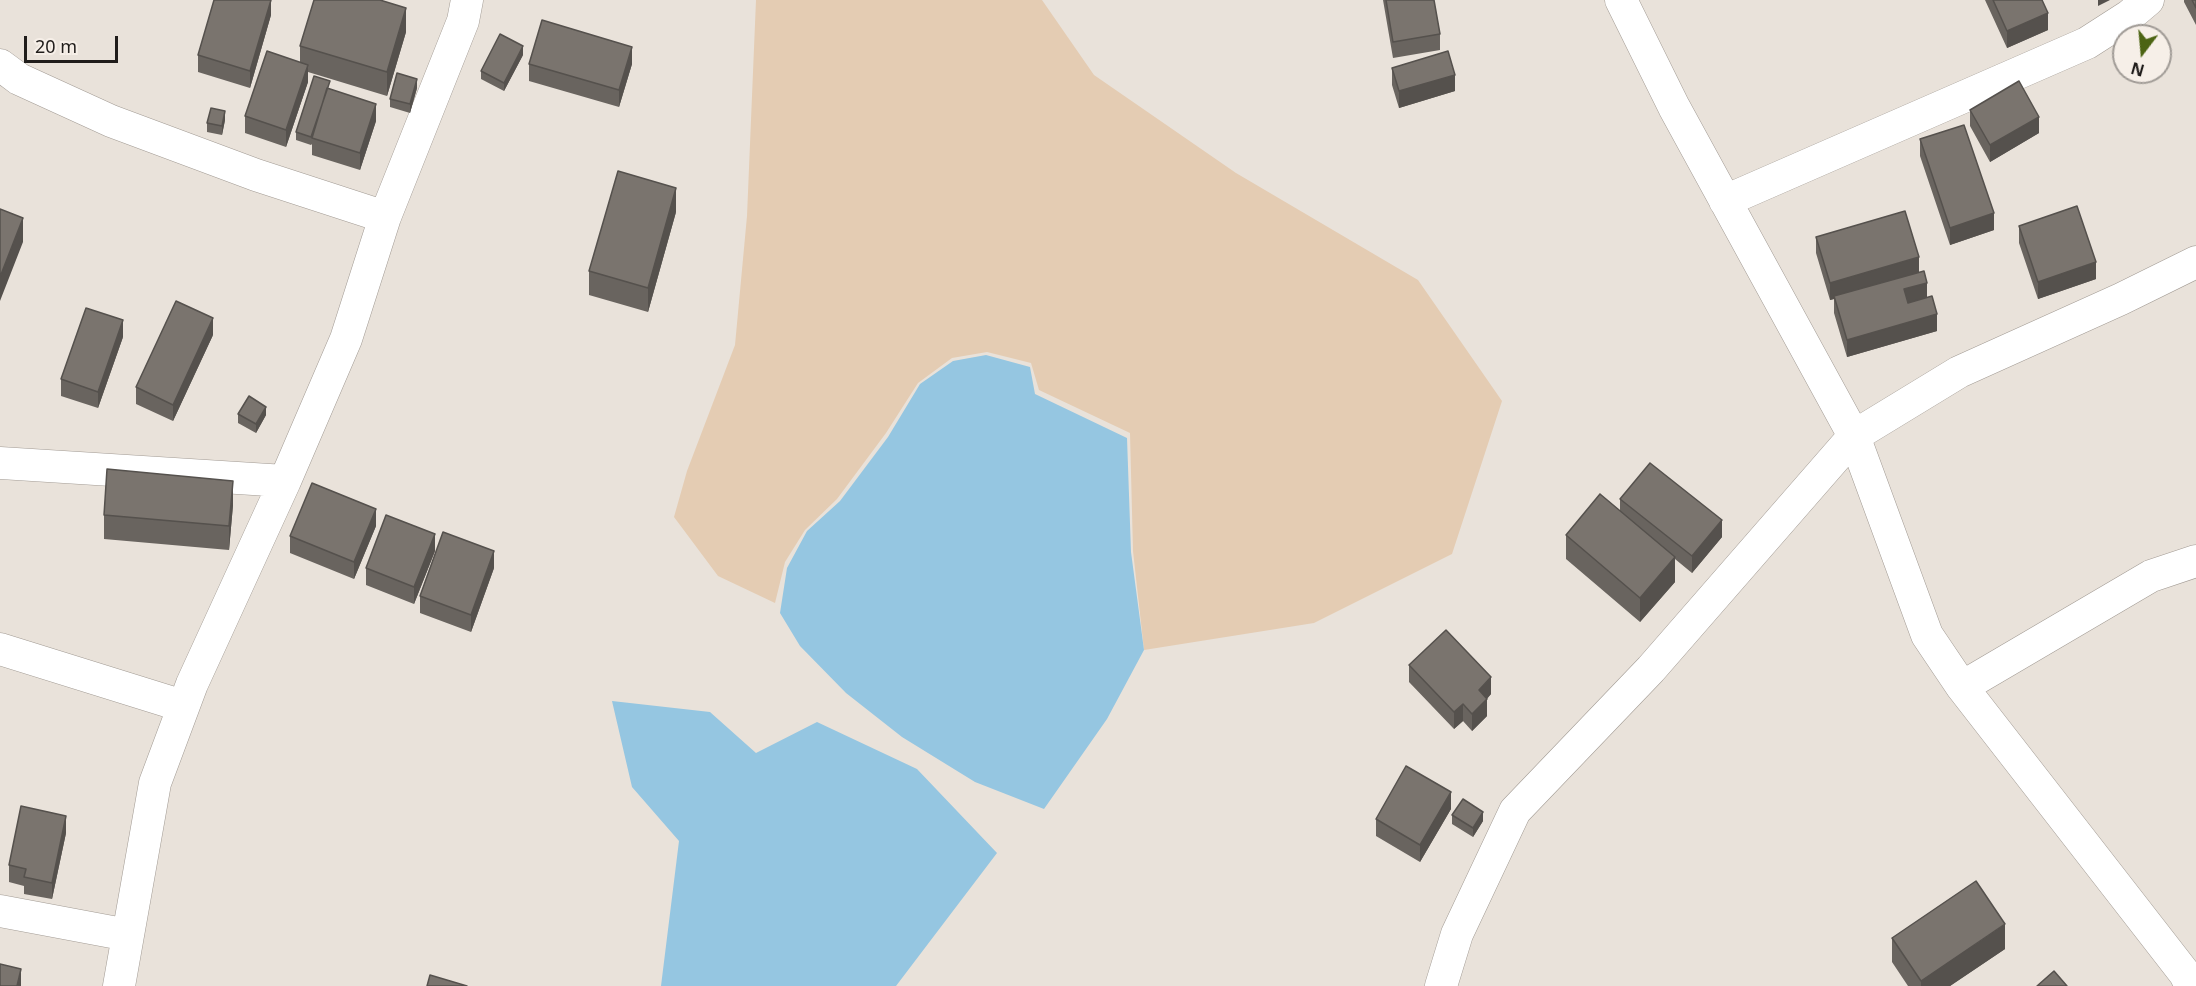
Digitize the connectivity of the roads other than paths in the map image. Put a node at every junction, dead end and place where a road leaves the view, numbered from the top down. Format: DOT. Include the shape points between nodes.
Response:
graph roads {
  1 [pos="467,0"];
  2 [pos="1621,0"];
  3 [pos="2148,0"];
  4 [pos="0,64"];
  5 [pos="1725,201"];
  6 [pos="385,217"];
  7 [pos="2196,262"];
  8 [pos="1854,436"];
  9 [pos="0,464"];
  10 [pos="285,481"];
  11 [pos="2196,561"];
  12 [pos="0,649"];
  13 [pos="1962,687"];
  14 [pos="183,706"];
  15 [pos="0,911"];
  16 [pos="128,934"];
  17 [pos="2191,976"];
  18 [pos="119,986"];
  19 [pos="1441,986"];
  1 -- 6 [label="street" via="463,21"];
  2 -- 5 [label="street"];
  3 -- 5 [label="street" via="2087,43"];
  4 -- 6 [label="street" via="19,79 111,121 256,175"];
  5 -- 8 [label="street"];
  6 -- 10 [label="street" via="346,339"];
  7 -- 8 [label="street" via="1959,372"];
  8 -- 13 [label="street" via="1927,635"];
  8 -- 19 [label="street" via="1651,669 1515,811 1457,934"];
  9 -- 10 [label="street"];
  10 -- 14 [label="street"];
  11 -- 13 [label="street" via="2151,576"];
  12 -- 14 [label="street"];
  13 -- 17 [label="street"];
  14 -- 16 [label="street" via="155,783"];
  15 -- 16 [label="street"];
  16 -- 18 [label="street"];
}
